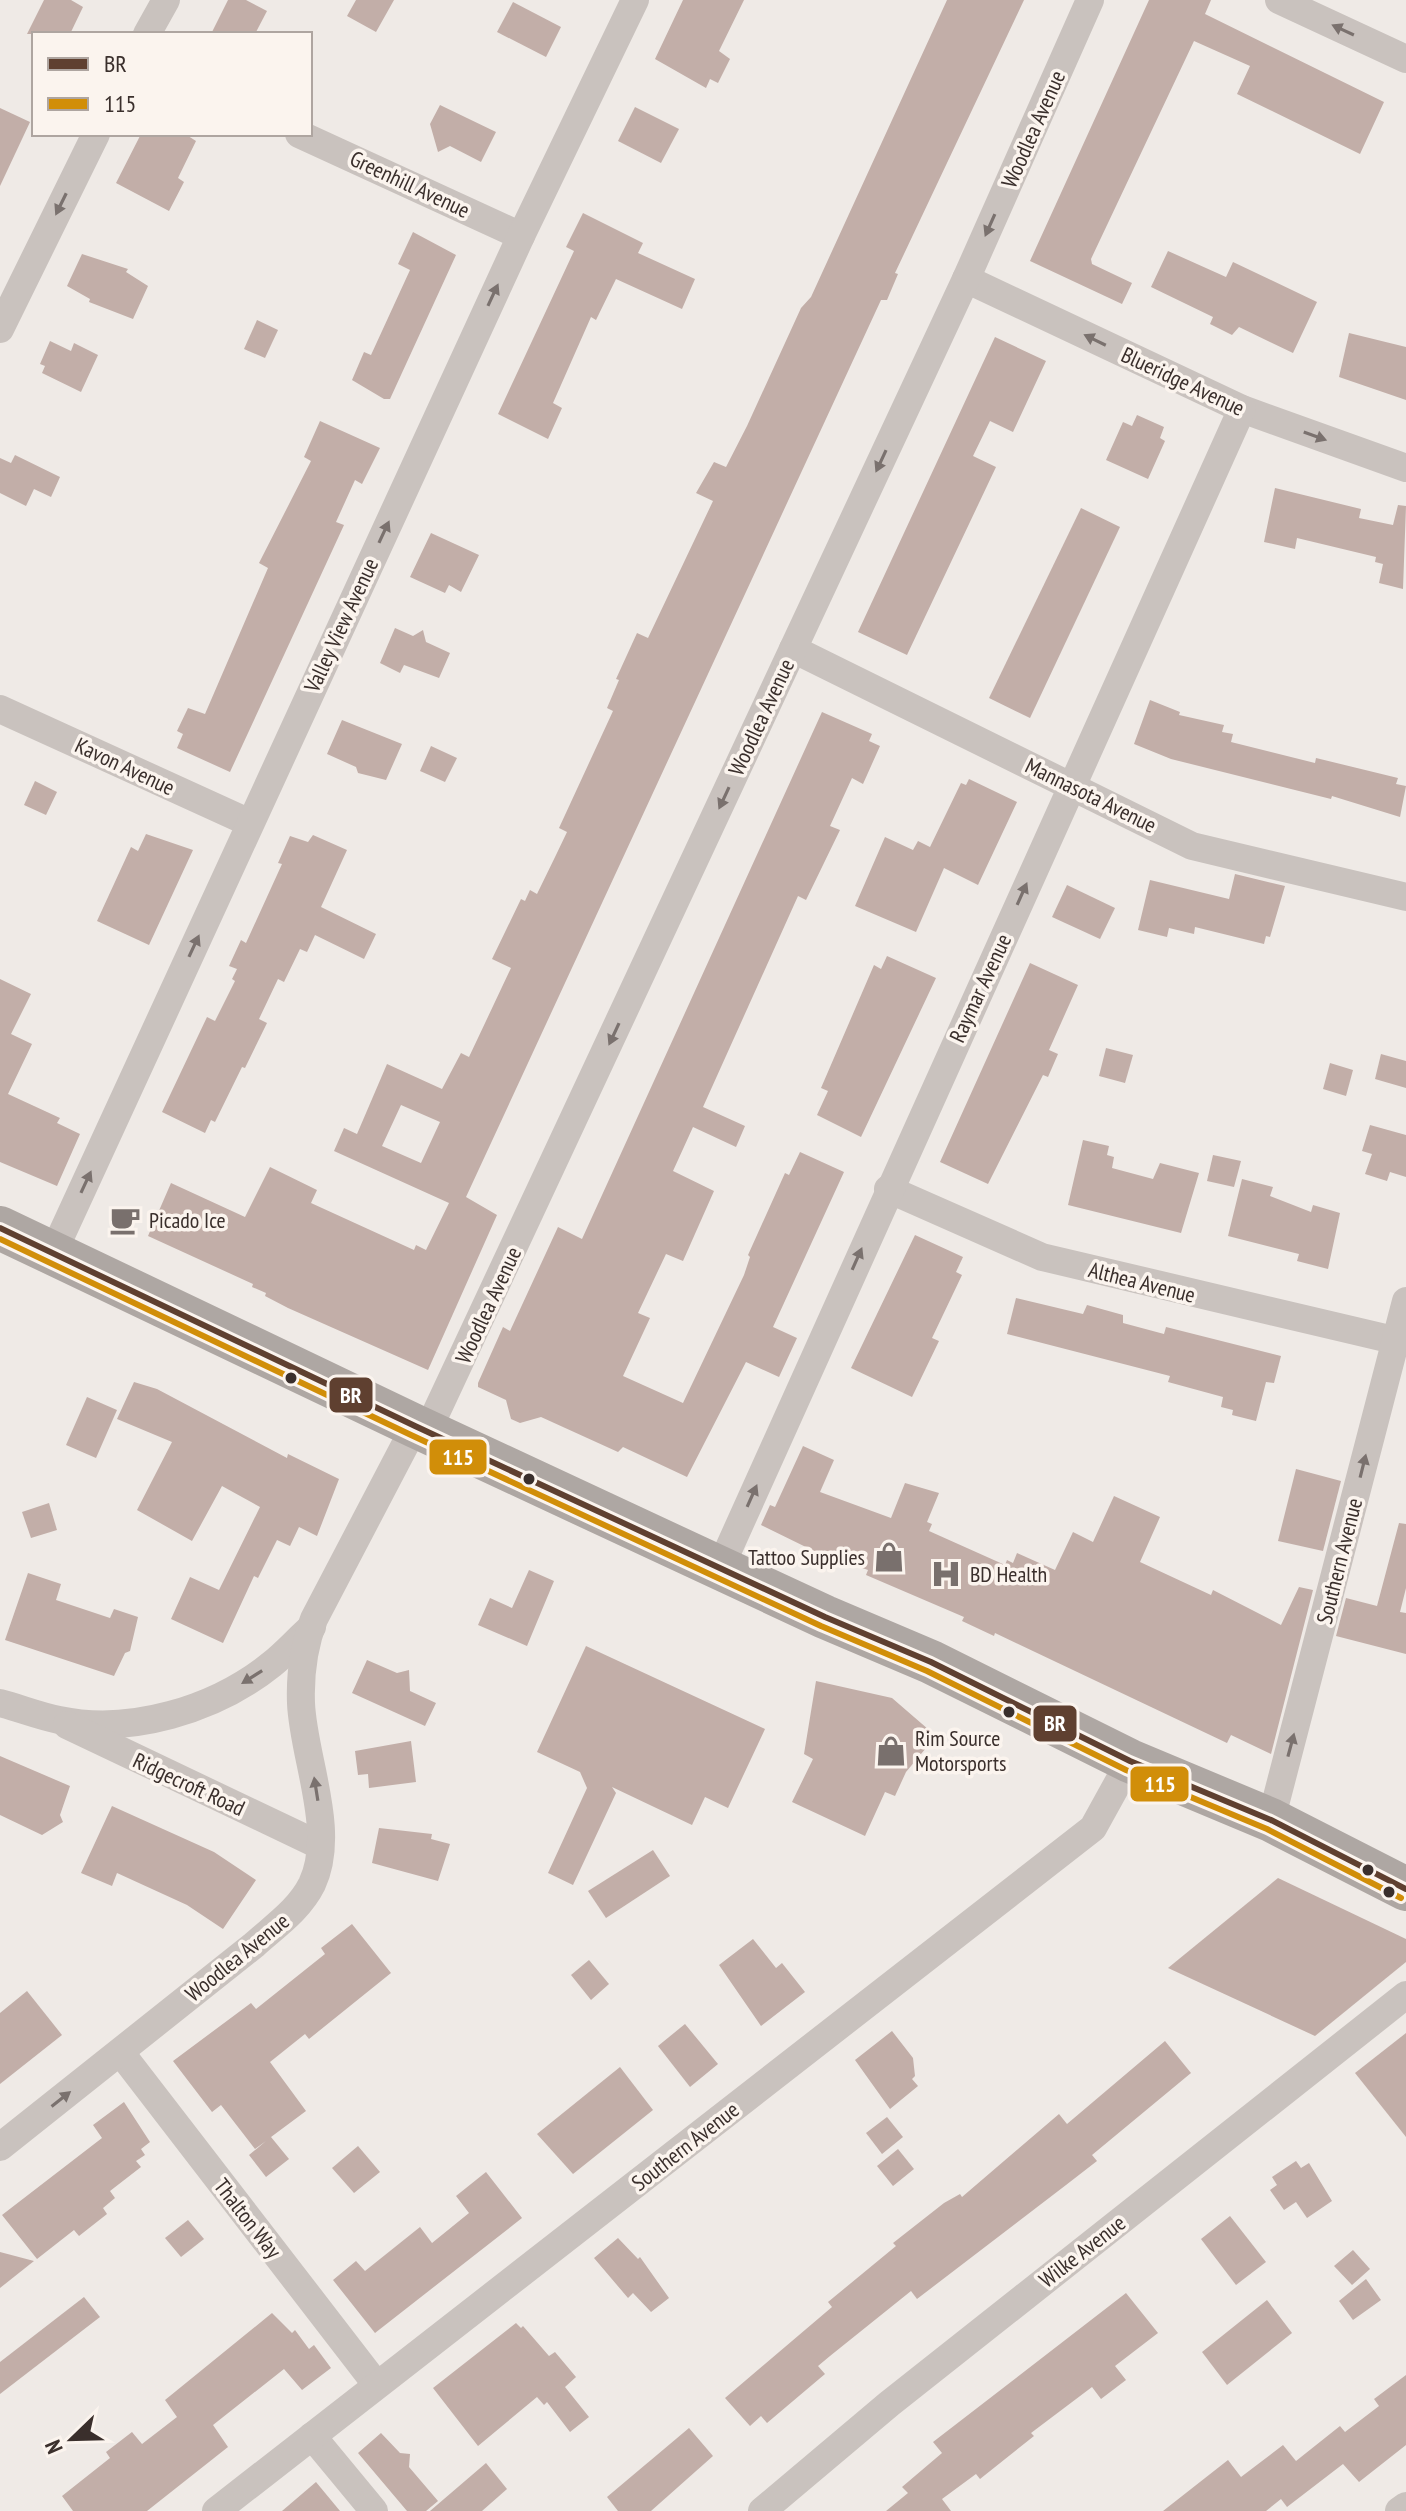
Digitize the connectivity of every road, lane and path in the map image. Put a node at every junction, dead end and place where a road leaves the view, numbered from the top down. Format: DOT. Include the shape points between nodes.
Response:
graph roads {
  1 [pos="166,0"];
  2 [pos="635,0"];
  3 [pos="1090,0"];
  4 [pos="1279,0"];
  5 [pos="148,32"];
  6 [pos="1406,59"];
  7 [pos="95,136"];
  8 [pos="303,136"];
  9 [pos="521,236"];
  10 [pos="966,279"];
  11 [pos="0,329"];
  12 [pos="1242,409"];
  13 [pos="1406,468"];
  14 [pos="793,649"];
  15 [pos="0,709"];
  16 [pos="1071,785"];
  17 [pos="250,823"];
  18 [pos="1406,897"];
  19 [pos="888,1189"];
  20 [pos="0,1228"];
  21 [pos="53,1253"];
  22 [pos="1406,1301"];
  23 [pos="1401,1342"];
  24 [pos="421,1429"];
  25 [pos="720,1568"];
  26 [pos="312,1627"];
  27 [pos="0,1703"];
  28 [pos="60,1721"];
  29 [pos="1130,1761"];
  30 [pos="1271,1820"];
  31 [pos="319,1845"];
  32 [pos="1406,1889"];
  33 [pos="1406,1995"];
  34 [pos="121,2053"];
  35 [pos="0,2147"];
  36 [pos="376,2384"];
  37 [pos="312,2436"];
  38 [pos="1406,2506"];
  39 [pos="216,2511"];
  40 [pos="374,2511"];
  41 [pos="762,2511"];
  42 [pos="1399,2511"];
  1 -- 5 [label="street"];
  2 -- 9 [label="street, Valley View Avenue"];
  3 -- 10 [label="street, Woodlea Avenue, one-way"];
  6 -- 4 [label="street, one-way"];
  7 -- 11 [label="street, one-way"];
  8 -- 9 [label="street, Greenhill Avenue"];
  17 -- 9 [label="street, Valley View Avenue, one-way"];
  12 -- 10 [label="street, Blueridge Avenue, one-way"];
  10 -- 14 [label="street, Woodlea Avenue, one-way"];
  12 -- 13 [label="street, Blueridge Avenue, one-way"];
  12 -- 16 [label="street, Raymar Avenue"];
  14 -- 16 [label="street, Mannasota Avenue"];
  14 -- 24 [label="street, Woodlea Avenue, one-way"];
  15 -- 17 [label="street, Kavon Avenue"];
  16 -- 18 [label="street, Mannasota Avenue" via="1192,846"];
  19 -- 16 [label="street, Raymar Avenue, one-way"];
  21 -- 17 [label="street, Valley View Avenue, one-way"];
  19 -- 23 [label="street, Althea Avenue" via="1042,1257"];
  25 -- 19 [label="street, Raymar Avenue, one-way"];
  20 -- 21 [label="main road"];
  21 -- 24 [label="main road"];
  22 -- 23 [label="street, Southern Avenue"];
  30 -- 23 [label="street, Southern Avenue, one-way"];
  24 -- 25 [label="main road"];
  24 -- 26 [label="street, Woodlea Avenue"];
  25 -- 29 [label="main road" via="931,1662"];
  26 -- 28 [label="street, Ridgecroft Road, one-way" via="270,1666 199,1706 147,1721"];
  31 -- 26 [label="street, Woodlea Avenue, one-way" via="321,1818 301,1705"];
  27 -- 28 [label="street, Ridgecroft Road"];
  28 -- 31 [label="street, Ridgecroft Road"];
  29 -- 30 [label="main road"];
  29 -- 36 [label="street, Southern Avenue" via="1093,1828"];
  30 -- 32 [label="main road"];
  31 -- 34 [label="street, Woodlea Avenue" via="314,1880 292,1912"];
  33 -- 41 [label="street, Wilke Avenue" via="889,2404"];
  35 -- 34 [label="street, Woodlea Avenue, one-way"];
  34 -- 36 [label="street, Thalton Way"];
  36 -- 37 [label="street, Southern Avenue"];
  37 -- 39 [label="street, Southern Avenue"];
  37 -- 40 [label="street"];
  38 -- 42 [label="street"];
}
